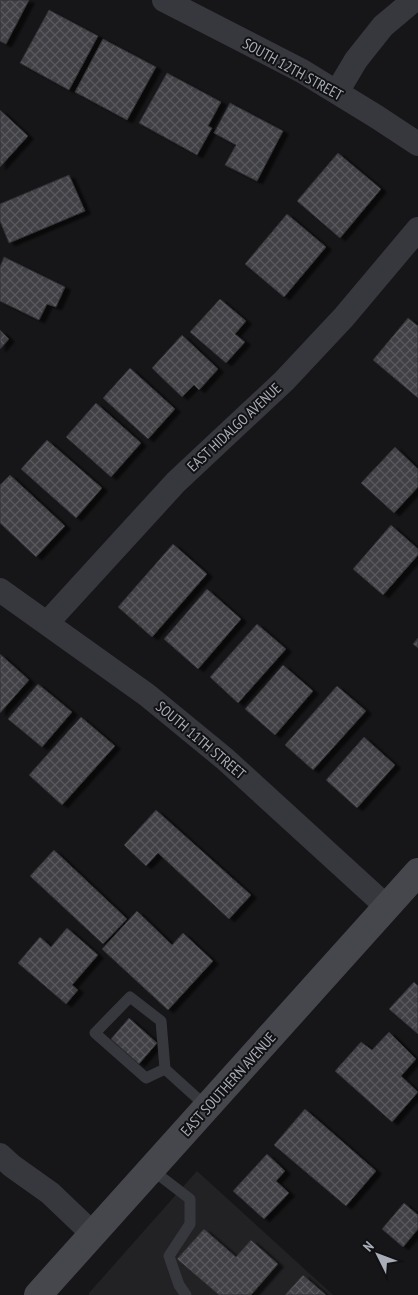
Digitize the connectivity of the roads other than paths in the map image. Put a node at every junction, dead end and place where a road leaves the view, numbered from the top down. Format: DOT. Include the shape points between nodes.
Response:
graph roads {
  1 [pos="164,0"];
  2 [pos="414,0"];
  3 [pos="337,92"];
  4 [pos="418,144"];
  5 [pos="418,229"];
  6 [pos="0,590"];
  7 [pos="47,623"];
  8 [pos="418,872"];
  9 [pos="387,907"];
  10 [pos="165,1070"];
  11 [pos="207,1107"];
  12 [pos="0,1155"];
  13 [pos="151,1169"];
  14 [pos="93,1234"];
  15 [pos="38,1295"];
  16 [pos="186,1295"];
  1 -- 3 [label="street, SOUTH 12TH STREET"];
  2 -- 3 [label="street" via="383,26 356,60"];
  3 -- 4 [label="street, SOUTH 12TH STREET"];
  5 -- 7 [label="street, EAST HIDALGO AVENUE" via="284,381 176,482"];
  6 -- 7 [label="street, SOUTH 11TH STREET"];
  7 -- 9 [label="street, SOUTH 11TH STREET" via="147,694 218,753"];
  8 -- 9 [label="main road, EAST SOUTHERN AVENUE"];
  9 -- 11 [label="main road, EAST SOUTHERN AVENUE"];
  10 -- 10 [label="lane" via="146,1078 96,1033 130,997 161,1020"];
  10 -- 11 [label="lane"];
  11 -- 13 [label="main road, EAST SOUTHERN AVENUE"];
  12 -- 14 [label="street" via="50,1193"];
  13 -- 14 [label="main road, EAST SOUTHERN AVENUE"];
  13 -- 16 [label="lane" via="190,1199 190,1224 169,1256"];
  14 -- 15 [label="main road, EAST SOUTHERN AVENUE"];
}
